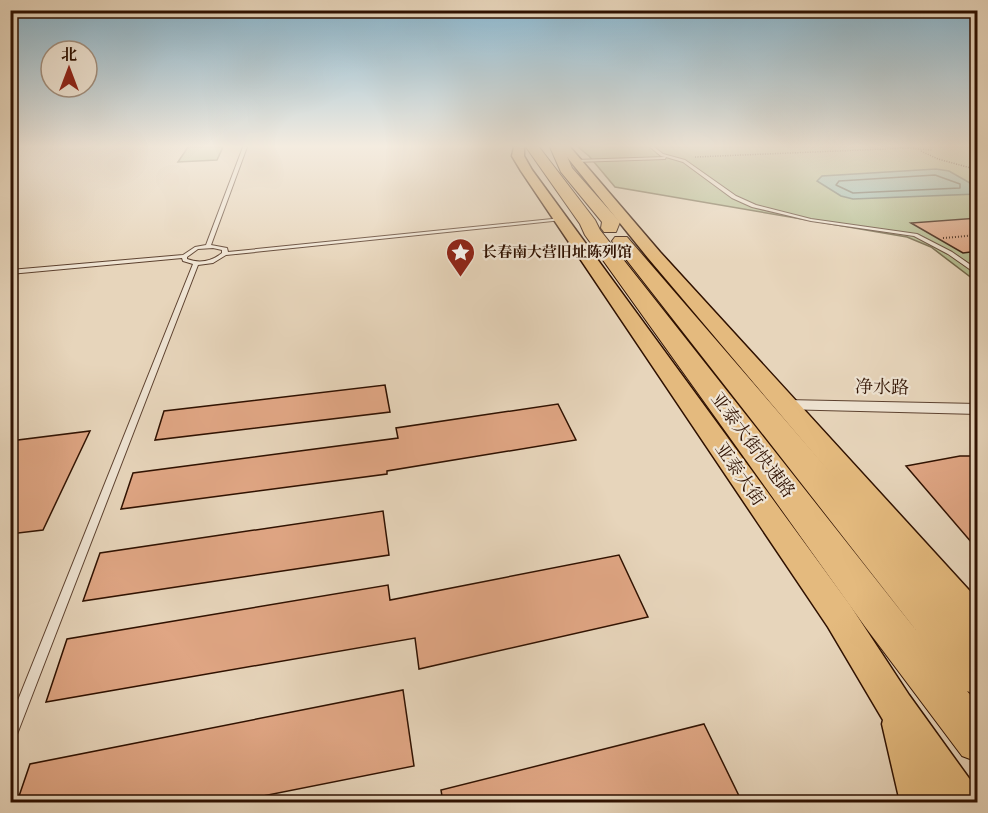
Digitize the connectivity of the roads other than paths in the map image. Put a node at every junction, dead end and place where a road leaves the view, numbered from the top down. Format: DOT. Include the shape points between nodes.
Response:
graph roads {
  1 [pos="231,185"];
  2 [pos="537,185"];
  3 [pos="556,185"];
  4 [pos="572,185"];
  5 [pos="580,185"];
  6 [pos="595,185"];
  7 [pos="717,185"];
  8 [pos="562,219"];
  9 [pos="610,228"];
  10 [pos="208,246"];
  11 [pos="225,254"];
  12 [pos="184,256"];
  13 [pos="196,264"];
  14 [pos="10,272"];
  15 [pos="978,273"];
  16 [pos="716,375"];
  17 [pos="786,405"];
  18 [pos="978,409"];
  19 [pos="978,624"];
  20 [pos="978,675"];
  21 [pos="896,708"];
  22 [pos="10,738"];
  23 [pos="978,740"];
  24 [pos="920,802"];
  25 [pos="962,802"];
  1 -- 10 [label="lane"];
  2 -- 8 [label="main road, 亚泰大街"];
  3 -- 16 [label="highway, 亚泰大街快速路"];
  4 -- 9 [label="highway, 亚泰大街快速路"];
  5 -- 9 [label="highway" via="611,222"];
  6 -- 17 [label="main road"];
  7 -- 15 [label="lane" via="734,197 770,211 900,231 927,240"];
  8 -- 11 [label="lane"];
  8 -- 21 [label="main road, 亚泰大街" via="838,616"];
  9 -- 16 [label="highway, 亚泰大街快速路"];
  10 -- 11 [label="lane" via="221,247"];
  10 -- 12 [label="lane"];
  11 -- 13 [label="lane"];
  12 -- 13 [label="lane"];
  12 -- 14 [label="lane"];
  13 -- 22 [label="lane"];
  16 -- 20 [label="highway, 亚泰大街快速路"];
  16 -- 23 [label="highway, 亚泰大街快速路" via="880,615"];
  17 -- 18 [label="street, 净水路"];
  17 -- 19 [label="main road"];
  21 -- 24 [label="main road"];
  21 -- 25 [label="main road, 亚泰大街"];
}
